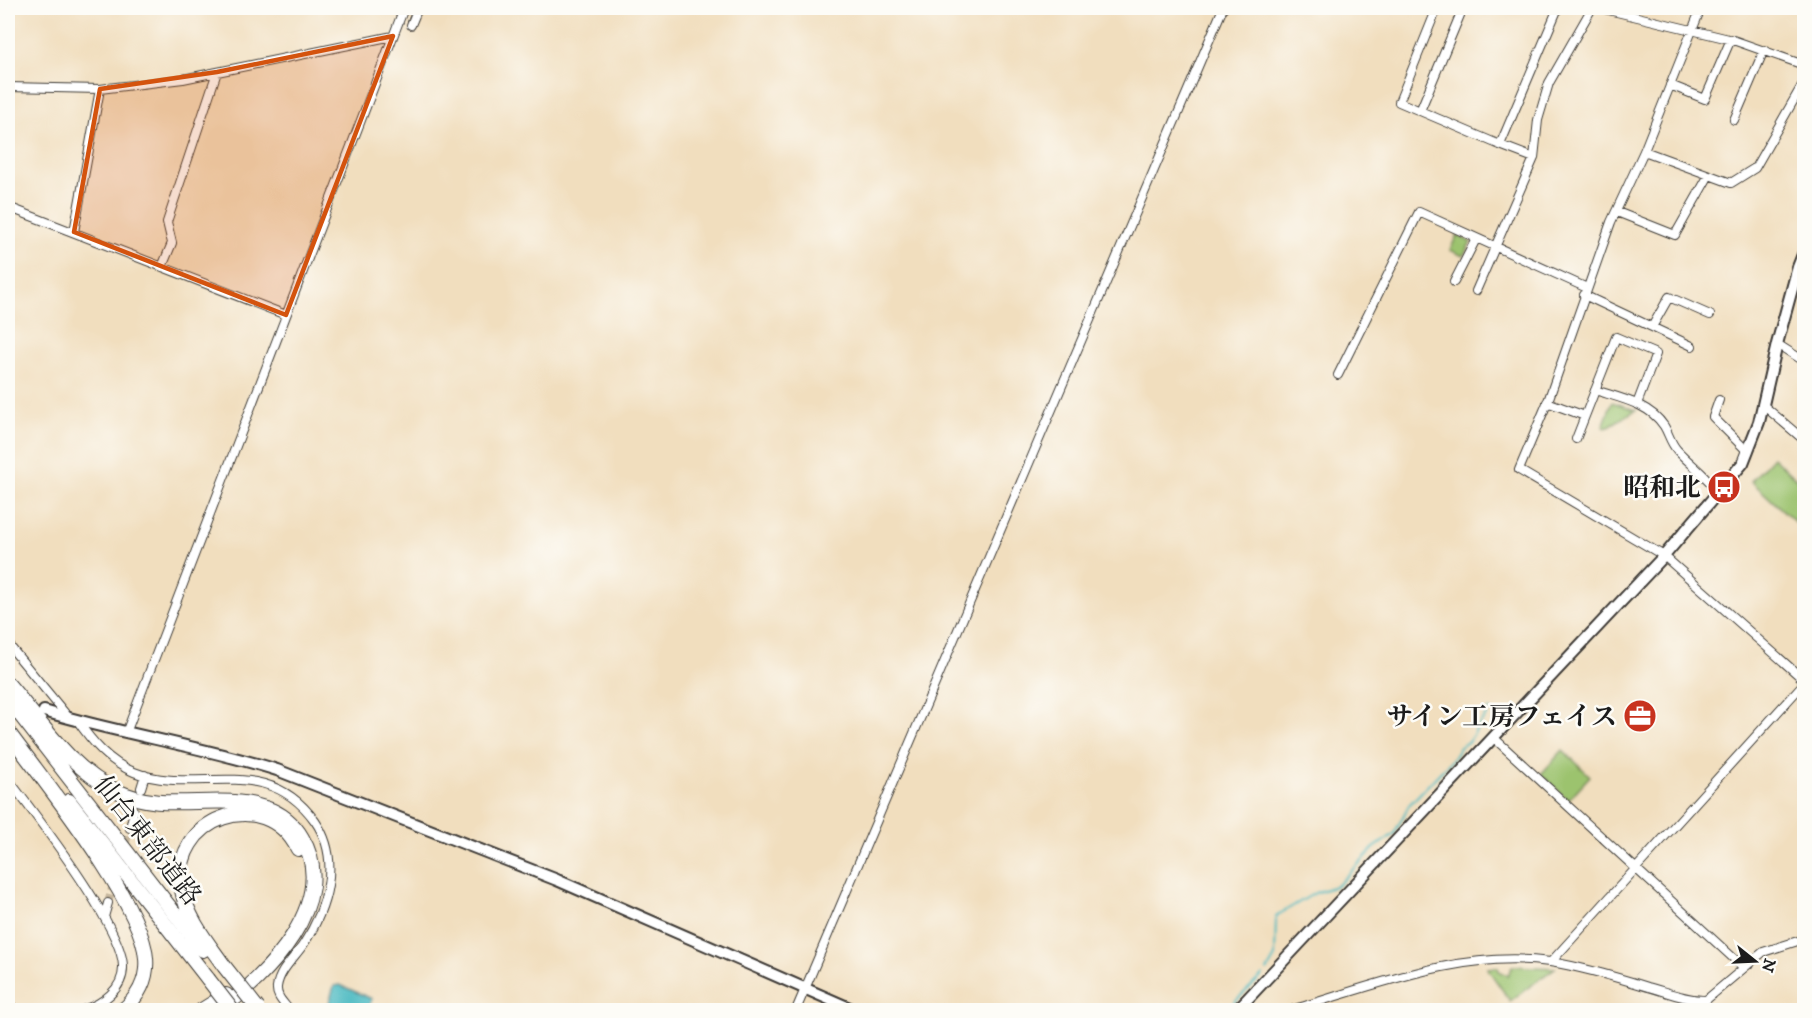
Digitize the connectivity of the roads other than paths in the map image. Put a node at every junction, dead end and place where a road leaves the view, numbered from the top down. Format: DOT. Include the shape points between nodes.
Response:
graph roads {
  1 [pos="404,8"];
  2 [pos="418,8"];
  3 [pos="1223,8"];
  4 [pos="1437,8"];
  5 [pos="1463,8"];
  6 [pos="1558,8"];
  7 [pos="1592,8"];
  8 [pos="1600,8"];
  9 [pos="1701,8"];
  10 [pos="411,25"];
  11 [pos="1694,30"];
  12 [pos="393,36"];
  13 [pos="1731,39"];
  14 [pos="1764,50"];
  15 [pos="1804,65"];
  16 [pos="217,72"];
  17 [pos="1804,82"];
  18 [pos="1670,85"];
  19 [pos="8,87"];
  20 [pos="100,89"];
  21 [pos="1420,111"];
  22 [pos="1734,120"];
  23 [pos="1500,145"];
  24 [pos="1644,151"];
  25 [pos="1534,158"];
  26 [pos="1708,175"];
  27 [pos="8,207"];
  28 [pos="1617,212"];
  29 [pos="74,232"];
  30 [pos="1476,239"];
  31 [pos="1496,248"];
  32 [pos="1804,252"];
  33 [pos="162,267"];
  34 [pos="1454,282"];
  35 [pos="1476,291"];
  36 [pos="1585,291"];
  37 [pos="286,315"];
  38 [pos="1710,315"];
  39 [pos="1652,327"];
  40 [pos="1777,344"];
  41 [pos="1692,346"];
  42 [pos="1804,361"];
  43 [pos="1338,375"];
  44 [pos="1595,390"];
  45 [pos="1719,400"];
  46 [pos="1547,402"];
  47 [pos="1637,404"];
  48 [pos="1763,405"];
  49 [pos="1585,416"];
  50 [pos="1576,439"];
  51 [pos="1804,440"];
  52 [pos="1748,452"];
  53 [pos="1719,493"];
  54 [pos="1664,556"];
  55 [pos="8,644"];
  56 [pos="1804,681"];
  57 [pos="8,684"];
  58 [pos="8,699"];
  59 [pos="44,711"];
  60 [pos="73,719"];
  61 [pos="8,722"];
  62 [pos="8,732"];
  63 [pos="126,733"];
  64 [pos="1494,738"];
  65 [pos="145,775"];
  66 [pos="8,779"];
  67 [pos="141,788"];
  68 [pos="134,811"];
  69 [pos="130,828"];
  70 [pos="1636,867"];
  71 [pos="108,903"];
  72 [pos="104,917"];
  73 [pos="1804,939"];
  74 [pos="1551,962"];
  75 [pos="1743,967"];
  76 [pos="217,972"];
  77 [pos="806,987"];
  78 [pos="1706,1000"];
  79 [pos="8,1001"];
  80 [pos="256,1010"];
  81 [pos="14,1011"];
  82 [pos="83,1011"];
  83 [pos="123,1011"];
  84 [pos="202,1011"];
  85 [pos="219,1011"];
  86 [pos="232,1011"];
  87 [pos="289,1011"];
  88 [pos="796,1011"];
  89 [pos="854,1011"];
  90 [pos="1238,1011"];
  91 [pos="1291,1011"];
  92 [pos="1700,1011"];
  1 -- 12 [label="street"];
  2 -- 10 [label="street"];
  3 -- 77 [label="street"];
  4 -- 21 [label="street" via="1399,102"];
  5 -- 21 [label="street"];
  6 -- 23 [label="street"];
  7 -- 25 [label="street" via="1549,83 1538,120"];
  8 -- 11 [label="street"];
  9 -- 11 [label="street"];
  11 -- 13 [label="street"];
  11 -- 18 [label="street"];
  12 -- 16 [label="street"];
  12 -- 37 [label="street"];
  13 -- 14 [label="street"];
  13 -- 18 [label="street" via="1705,99"];
  14 -- 15 [label="street"];
  14 -- 22 [label="street"];
  16 -- 20 [label="street"];
  16 -- 33 [label="street" via="167,222 172,243"];
  17 -- 26 [label="street" via="1755,168 1731,183"];
  18 -- 24 [label="street"];
  19 -- 20 [label="street"];
  20 -- 29 [label="street"];
  21 -- 23 [label="street"];
  23 -- 25 [label="street"];
  24 -- 26 [label="street"];
  24 -- 28 [label="street"];
  25 -- 31 [label="street"];
  26 -- 28 [label="street" via="1675,235"];
  27 -- 29 [label="street"];
  28 -- 36 [label="street"];
  29 -- 33 [label="street"];
  30 -- 31 [label="street"];
  30 -- 34 [label="street"];
  30 -- 43 [label="street" via="1419,212"];
  31 -- 35 [label="street"];
  31 -- 36 [label="street"];
  32 -- 40 [label="street"];
  33 -- 37 [label="street"];
  36 -- 39 [label="street"];
  36 -- 46 [label="street"];
  37 -- 63 [label="street"];
  38 -- 39 [label="street" via="1669,297"];
  39 -- 41 [label="street"];
  40 -- 42 [label="street"];
  40 -- 48 [label="street"];
  44 -- 47 [label="street"];
  44 -- 47 [label="street" via="1616,337 1656,354"];
  44 -- 49 [label="street"];
  45 -- 52 [label="street" via="1713,417"];
  46 -- 49 [label="street"];
  46 -- 54 [label="street" via="1519,470"];
  47 -- 53 [label="street" via="1663,425 1671,443 1703,472"];
  48 -- 51 [label="street"];
  48 -- 52 [label="street"];
  49 -- 50 [label="street"];
  52 -- 53 [label="street"];
  53 -- 54 [label="street"];
  54 -- 56 [label="street"];
  54 -- 64 [label="street"];
  55 -- 60 [label="street"];
  56 -- 70 [label="street"];
  57 -- 85 [label="highway" via="70,756 115,791 157,803 254,805 276,812 300,834 313,867 312,890 304,914 277,958"];
  58 -- 76 [label="highway, 仙台東部道路"];
  59 -- 60 [label="street"];
  60 -- 63 [label="street"];
  60 -- 65 [label="street" via="102,751"];
  61 -- 76 [label="highway, 仙台東部道路"];
  62 -- 83 [label="highway" via="100,861 140,932 147,969 139,992"];
  63 -- 77 [label="street" via="277,770 512,862"];
  64 -- 70 [label="street"];
  64 -- 90 [label="street"];
  65 -- 67 [label="street"];
  65 -- 87 [label="street" via="180,780 248,780 278,789 294,799 315,822 327,849 330,875 320,914 277,986 277,994"];
  66 -- 72 [label="street"];
  68 -- 69 [label="street"];
  70 -- 74 [label="street"];
  70 -- 75 [label="street"];
  71 -- 72 [label="street"];
  72 -- 82 [label="street" via="120,949 122,976 108,997"];
  73 -- 75 [label="street" via="1763,952"];
  74 -- 78 [label="street"];
  74 -- 91 [label="street" via="1507,960 1446,967"];
  75 -- 78 [label="street"];
  76 -- 80 [label="highway, 仙台東部道路"];
  76 -- 84 [label="highway" via="182,890 181,867 189,845 205,827 224,816 253,815 273,822 297,846 304,869 301,895 292,919 264,960"];
  76 -- 86 [label="highway, 仙台東部道路, bridge"];
  77 -- 88 [label="street"];
  77 -- 89 [label="street"];
  78 -- 92 [label="street"];
  79 -- 81 [label="street"];
}
